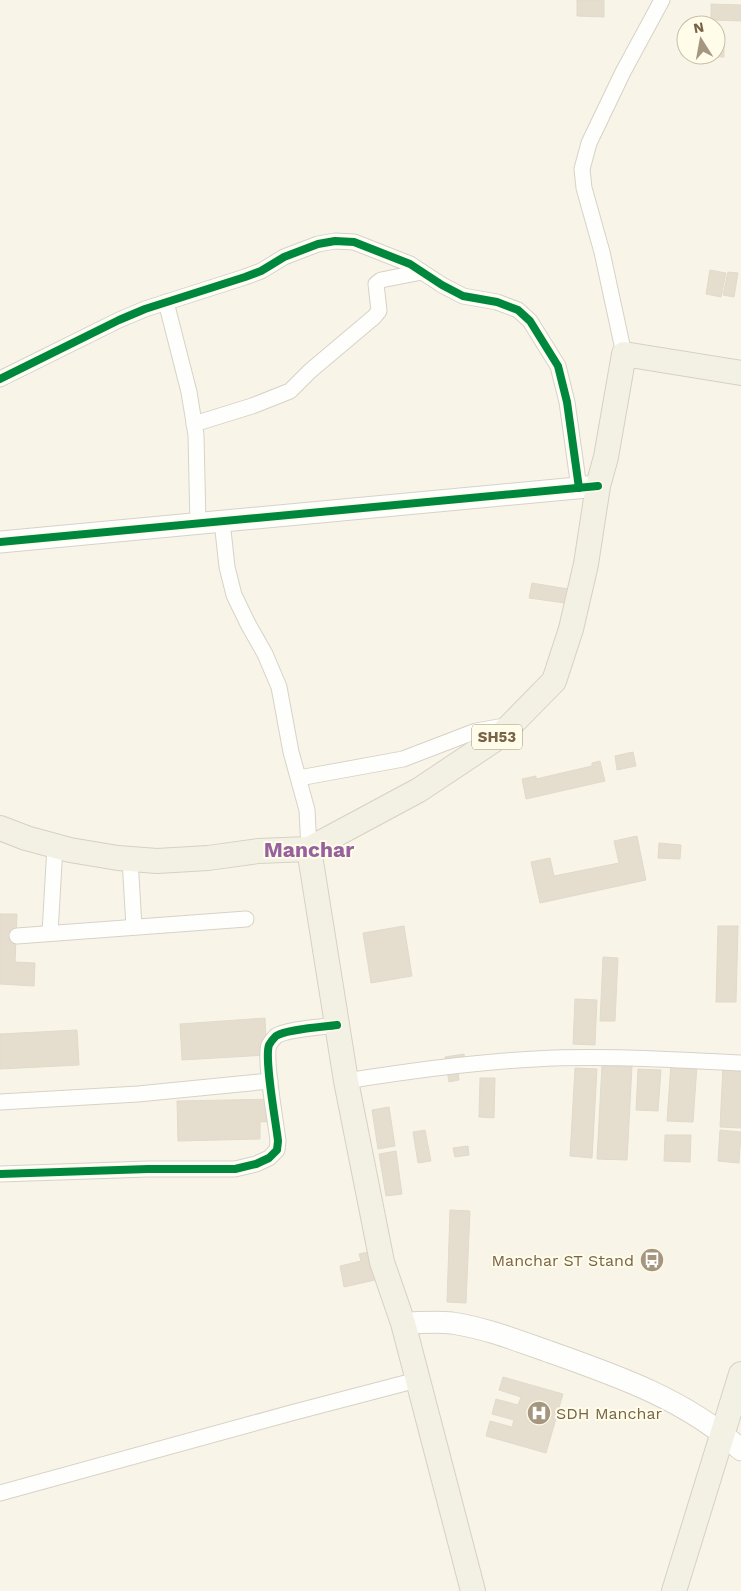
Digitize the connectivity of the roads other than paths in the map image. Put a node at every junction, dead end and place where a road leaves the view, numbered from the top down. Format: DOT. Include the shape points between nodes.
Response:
graph roads {
  1 [pos="662,0"];
  2 [pos="422,272"];
  3 [pos="166,302"];
  4 [pos="624,354"];
  5 [pos="741,373"];
  6 [pos="0,379"];
  7 [pos="194,424"];
  8 [pos="589,487"];
  9 [pos="222,521"];
  10 [pos="198,524"];
  11 [pos="0,542"];
  12 [pos="512,724"];
  13 [pos="299,778"];
  14 [pos="0,828"];
  15 [pos="55,846"];
  16 [pos="309,849"];
  17 [pos="130,859"];
  18 [pos="246,920"];
  19 [pos="134,926"];
  20 [pos="50,933"];
  21 [pos="17,936"];
  22 [pos="337,1025"];
  23 [pos="741,1063"];
  24 [pos="270,1081"];
  25 [pos="346,1081"];
  26 [pos="0,1102"];
  27 [pos="0,1174"];
  28 [pos="403,1323"];
  29 [pos="741,1374"];
  30 [pos="417,1380"];
  31 [pos="723,1433"];
  32 [pos="741,1450"];
  33 [pos="0,1492"];
  34 [pos="473,1591"];
  35 [pos="674,1591"];
  1 -- 4 [label="street" via="589,143 582,169"];
  2 -- 3 [label="street" via="354,242 335,242 303,249 284,256 261,271"];
  2 -- 7 [label="street" via="380,280 376,284 378,311 374,317 290,391"];
  2 -- 8 [label="street" via="462,296 498,302 518,310 530,321 558,366"];
  3 -- 6 [label="street" via="120,320"];
  3 -- 7 [label="street"];
  4 -- 5 [label="main road"];
  4 -- 8 [label="main road, SH53" via="606,457"];
  7 -- 10 [label="street"];
  8 -- 9 [label="street"];
  8 -- 12 [label="main road, SH53" via="586,564 571,629 554,681"];
  9 -- 10 [label="street"];
  9 -- 13 [label="street" via="234,595 279,687"];
  10 -- 11 [label="street"];
  12 -- 13 [label="street" via="476,731 403,759"];
  12 -- 16 [label="main road, SH53" via="500,736 419,790"];
  13 -- 16 [label="street" via="307,810"];
  14 -- 15 [label="main road, SH53"];
  15 -- 17 [label="main road, SH53"];
  15 -- 20 [label="street"];
  16 -- 17 [label="main road, SH53" via="157,861"];
  16 -- 22 [label="main road"];
  17 -- 19 [label="street"];
  18 -- 19 [label="street"];
  19 -- 20 [label="street"];
  20 -- 21 [label="street"];
  22 -- 24 [label="street" via="276,1036 269,1045"];
  22 -- 25 [label="main road"];
  23 -- 25 [label="street" via="536,1059 462,1065"];
  24 -- 26 [label="street" via="138,1094"];
  24 -- 27 [label="street" via="277,1150 256,1164 235,1169"];
  25 -- 28 [label="main road" via="382,1262"];
  28 -- 30 [label="main road"];
  28 -- 31 [label="street" via="450,1323 493,1332 661,1395"];
  29 -- 31 [label="main road"];
  30 -- 33 [label="street"];
  30 -- 34 [label="main road"];
  31 -- 32 [label="street"];
  31 -- 35 [label="main road"];
}
